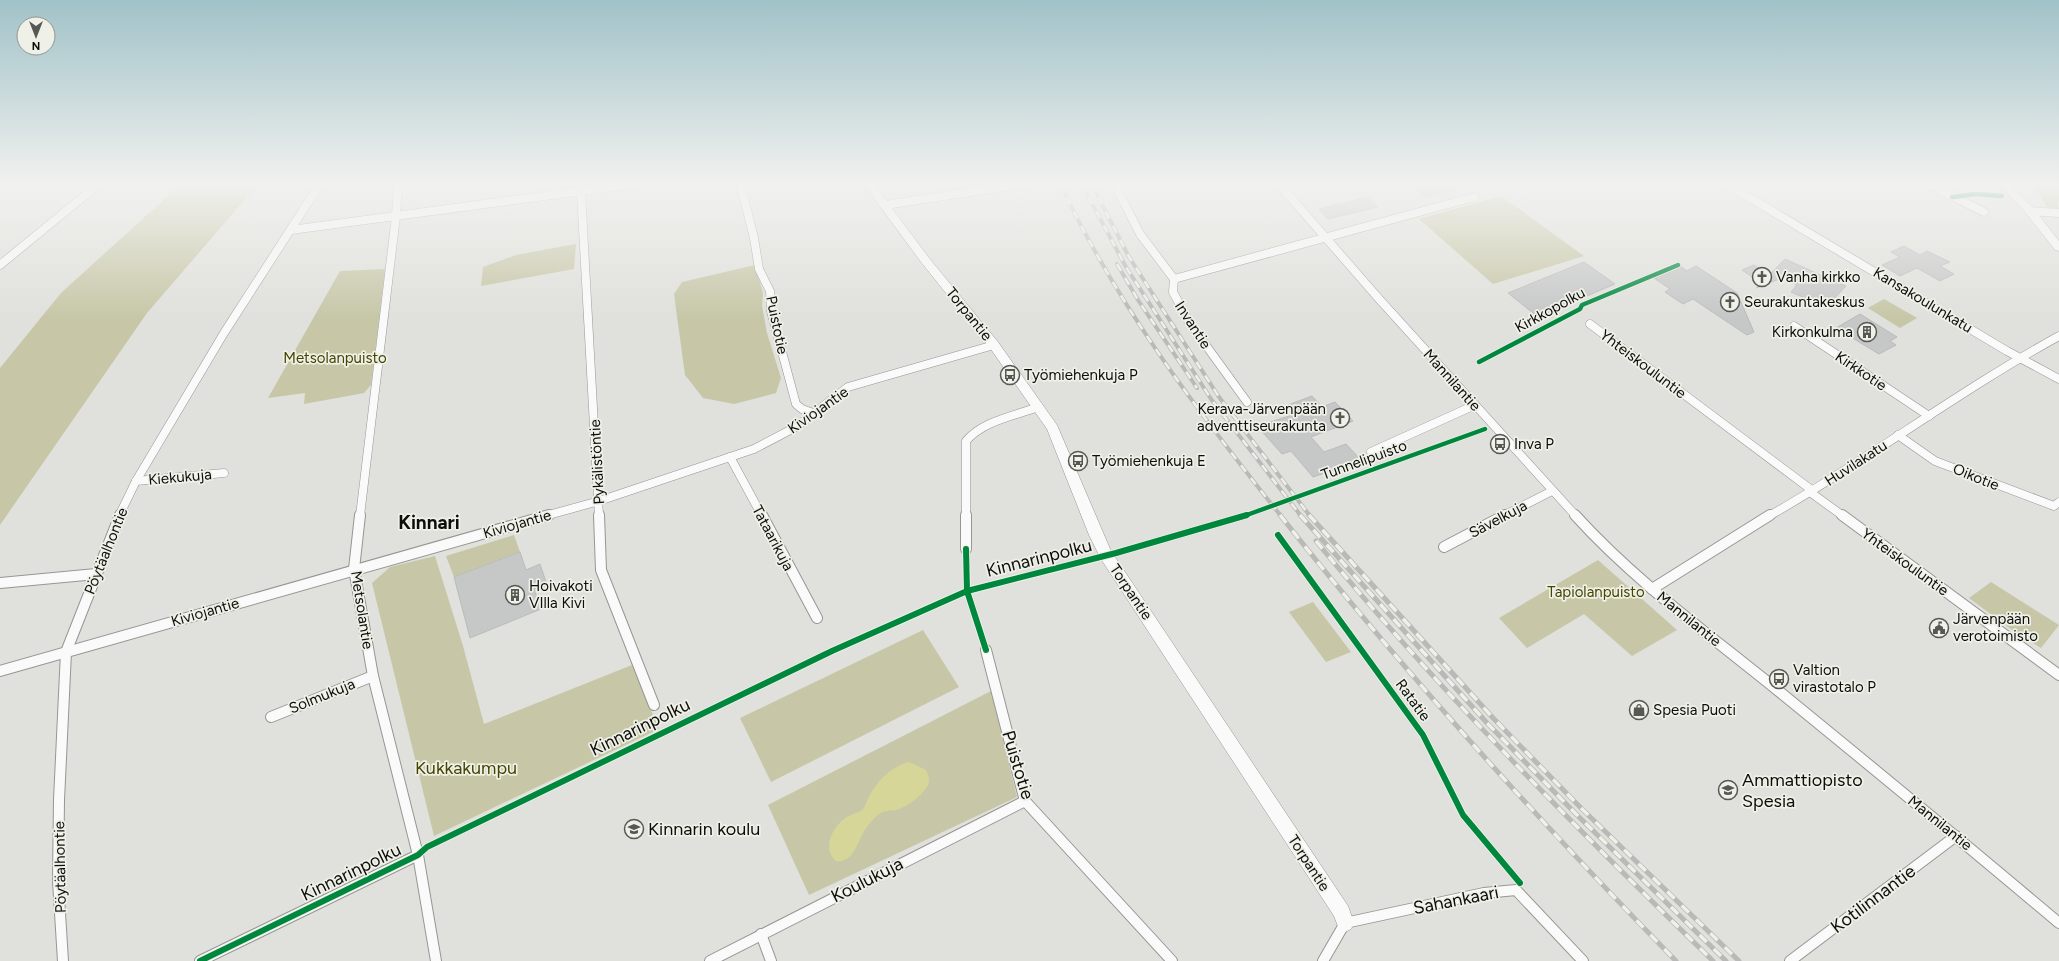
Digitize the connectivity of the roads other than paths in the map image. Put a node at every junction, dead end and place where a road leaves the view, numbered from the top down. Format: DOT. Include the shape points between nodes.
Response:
graph roads {
  1 [pos="45,228"];
  2 [pos="307,228"];
  3 [pos="395,228"];
  4 [pos="583,228"];
  5 [pos="751,228"];
  6 [pos="902,228"];
  7 [pos="1135,228"];
  8 [pos="1316,228"];
  9 [pos="1365,228"];
  10 [pos="1801,228"];
  11 [pos="2043,228"];
  12 [pos="291,230"];
  13 [pos="1326,239"];
  14 [pos="2059,248"];
  15 [pos="0,265"];
  16 [pos="1174,279"];
  17 [pos="1590,324"];
  18 [pos="1794,326"];
  19 [pos="2059,336"];
  20 [pos="994,345"];
  21 [pos="2019,357"];
  22 [pos="2059,379"];
  23 [pos="1247,402"];
  24 [pos="1475,405"];
  25 [pos="1038,407"];
  26 [pos="813,413"];
  27 [pos="1929,416"];
  28 [pos="1898,436"];
  29 [pos="1371,452"];
  30 [pos="730,457"];
  31 [pos="224,473"];
  32 [pos="136,481"];
  33 [pos="1552,491"];
  34 [pos="1811,491"];
  35 [pos="599,501"];
  36 [pos="2056,504"];
  37 [pos="1444,547"];
  38 [pos="966,549"];
  39 [pos="354,569"];
  40 [pos="96,574"];
  41 [pos="0,583"];
  42 [pos="1652,589"];
  43 [pos="817,618"];
  44 [pos="986,650"];
  45 [pos="66,652"];
  46 [pos="0,671"];
  47 [pos="2059,675"];
  48 [pos="373,676"];
  49 [pos="654,705"];
  50 [pos="271,717"];
  51 [pos="1025,801"];
  52 [pos="1956,836"];
  53 [pos="418,855"];
  54 [pos="1344,923"];
  55 [pos="2059,923"];
  56 [pos="760,934"];
  57 [pos="204,960"];
  58 [pos="63,961"];
  59 [pos="436,961"];
  60 [pos="710,961"];
  61 [pos="771,961"];
  62 [pos="1172,961"];
  63 [pos="1323,961"];
  64 [pos="1583,961"];
  65 [pos="1790,961"];
  1 -- 15 [label="street"];
  2 -- 12 [label="street"];
  3 -- 39 [label="street, Metsolantie"];
  4 -- 35 [label="street, Pykälistöntie"];
  5 -- 26 [label="street, Puistotie" via="759,269 770,291 771,311 796,404"];
  6 -- 20 [label="street, Torpantie"];
  7 -- 16 [label="street, Invantie" via="1156,259"];
  8 -- 13 [label="street, Mannilantie"];
  9 -- 13 [label="street"];
  10 -- 21 [label="street, Kansakoulunkatu"];
  11 -- 14 [label="street"];
  12 -- 32 [label="street, Pöytäalhontie" via="224,332"];
  13 -- 16 [label="street"];
  13 -- 24 [label="street, Mannilantie"];
  16 -- 23 [label="street, Invantie" via="1173,292 1189,322"];
  17 -- 34 [label="street, Yhteiskouluntie"];
  18 -- 27 [label="street, Kirkkotie"];
  19 -- 21 [label="street, Huvilakatu"];
  20 -- 25 [label="street, Torpantie"];
  20 -- 26 [label="street, Kiviojantie" via="848,388"];
  21 -- 22 [label="street, Kansakoulunkatu"];
  21 -- 27 [label="street, Huvilakatu"];
  24 -- 29 [label="street"];
  24 -- 33 [label="street, Mannilantie"];
  25 -- 38 [label="street" via="969,435 966,441"];
  25 -- 54 [label="street, Torpantie" via="1052,428 1096,535 1112,564 1342,912"];
  26 -- 30 [label="street, Kiviojantie" via="778,437"];
  27 -- 28 [label="street, Huvilakatu"];
  28 -- 34 [label="street, Huvilakatu"];
  28 -- 36 [label="street, Oikotie" via="1935,461 1995,486"];
  30 -- 35 [label="street, Kiviojantie"];
  30 -- 43 [label="street, Tataarikuja"];
  31 -- 32 [label="street, Kiekukuja"];
  32 -- 40 [label="street, Pöytäalhontie"];
  33 -- 37 [label="street, Sävelkuja"];
  33 -- 42 [label="street, Mannilantie" via="1605,548"];
  34 -- 42 [label="street, Huvilakatu"];
  34 -- 47 [label="street, Yhteiskouluntie"];
  35 -- 39 [label="street, Kiviojantie"];
  35 -- 49 [label="street, Pykälistöntie" via="601,570"];
  39 -- 45 [label="street, Kiviojantie"];
  39 -- 48 [label="street, Metsolantie"];
  40 -- 41 [label="street"];
  40 -- 45 [label="street, Pöytäalhontie"];
  42 -- 52 [label="street, Mannilantie"];
  44 -- 51 [label="street, Puistotie"];
  45 -- 46 [label="street, Kiviojantie"];
  45 -- 58 [label="street, Pöytäalhontie" via="58,881"];
  48 -- 50 [label="street, Solmukuja"];
  48 -- 53 [label="street, Metsolantie"];
  51 -- 56 [label="street, Koulukuja"];
  51 -- 62 [label="street, Puistotie"];
  52 -- 55 [label="street, Mannilantie"];
  52 -- 65 [label="street, Kotilinnantie"];
  53 -- 57 [label="street, Kinnarinpolku"];
  53 -- 59 [label="street, Metsolantie"];
  54 -- 63 [label="street"];
  54 -- 64 [label="street, Sahankaari" via="1484,893 1516,890"];
  56 -- 60 [label="street, Koulukuja"];
  56 -- 61 [label="street"];
}
